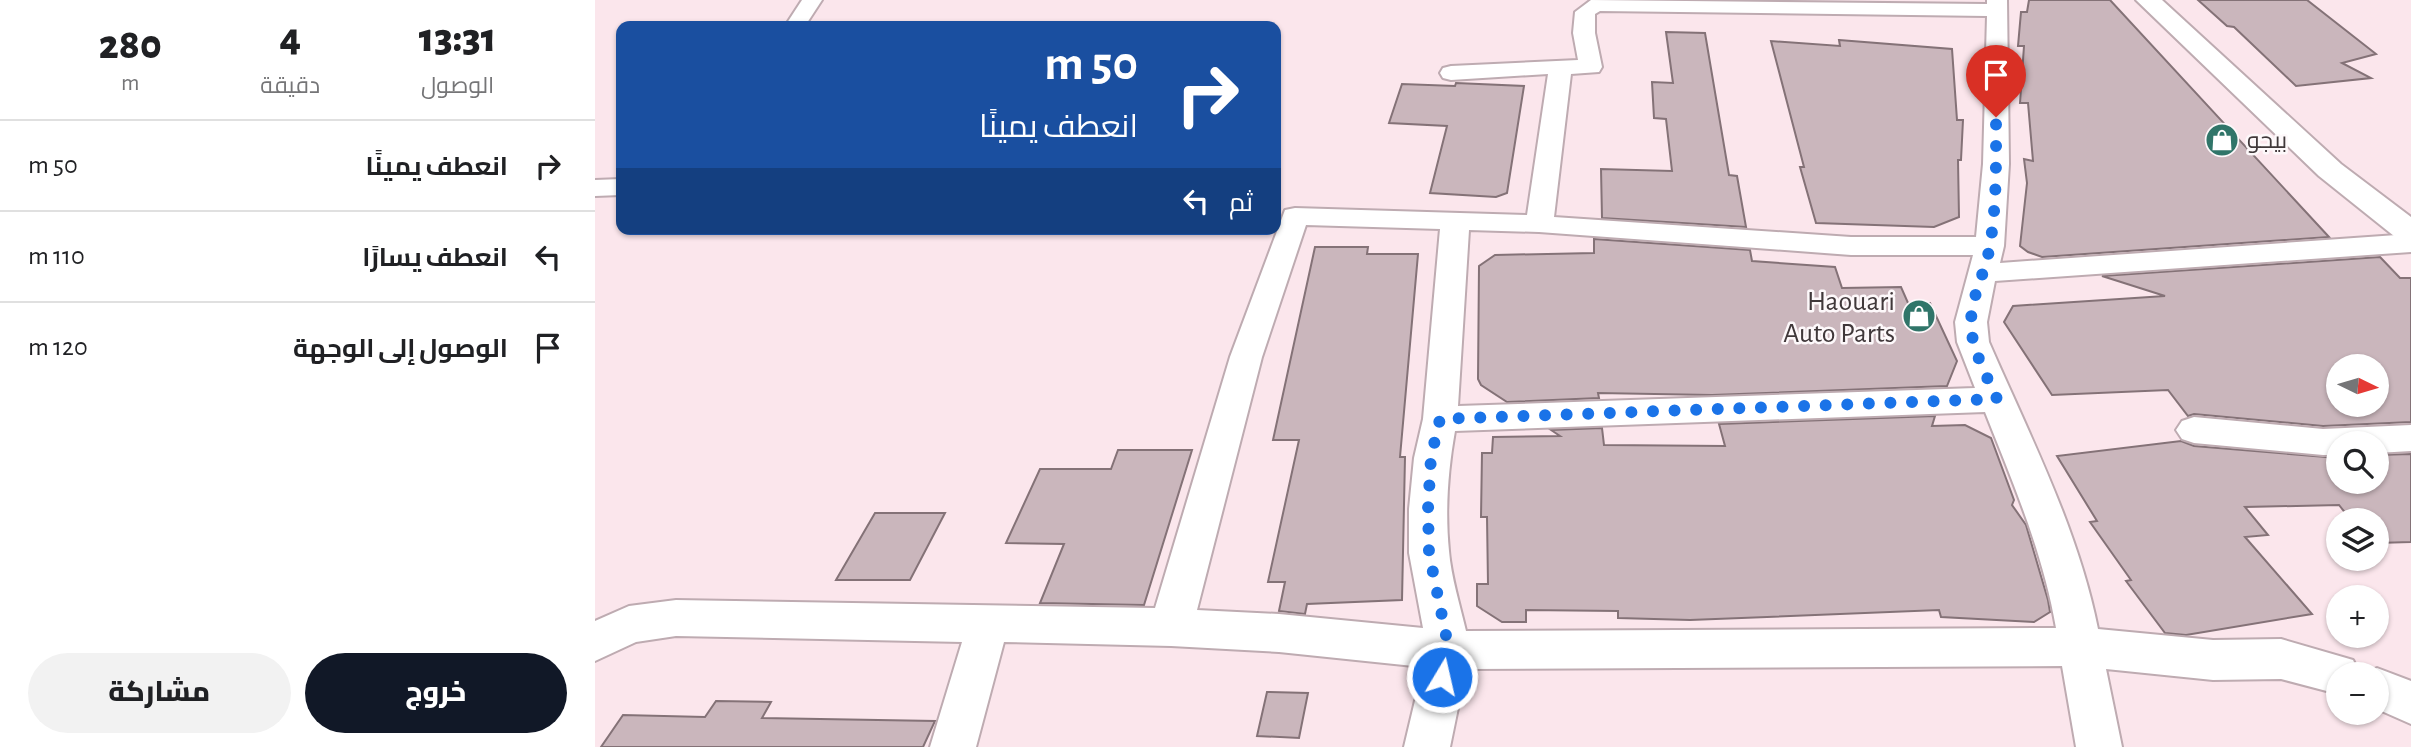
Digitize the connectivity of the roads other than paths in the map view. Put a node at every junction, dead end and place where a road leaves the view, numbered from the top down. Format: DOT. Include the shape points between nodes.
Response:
graph roads {
  1 [pos="812,0"];
  2 [pos="2148,0"];
  3 [pos="1996,5"];
  4 [pos="798,21"];
  5 [pos="1559,67"];
  6 [pos="1451,73"];
  7 [pos="616,187"];
  8 [pos="595,188"];
  9 [pos="1285,215"];
  10 [pos="1455,223"];
  11 [pos="1539,224"];
  12 [pos="2411,233"];
  13 [pos="1280,235"];
  14 [pos="2411,243"];
  15 [pos="1987,259"];
  16 [pos="1997,399"];
  17 [pos="1440,419"];
  18 [pos="2194,430"];
  19 [pos="2411,438"];
  20 [pos="988,624"];
  21 [pos="1171,627"];
  22 [pos="595,642"];
  23 [pos="2081,647"];
  24 [pos="1449,650"];
  25 [pos="2326,671"];
  26 [pos="2389,693"];
  27 [pos="2411,703"];
  28 [pos="953,747"];
  29 [pos="1427,747"];
  30 [pos="2099,747"];
  1 -- 4 [label="street"];
  2 -- 12 [label="main road" via="2306,149"];
  3 -- 5 [label="street" via="1595,5 1585,12 1591,67"];
  3 -- 15 [label="street" via="1996,164"];
  5 -- 6 [label="street"];
  5 -- 11 [label="street"];
  7 -- 8 [label="street"];
  9 -- 10 [label="street"];
  10 -- 11 [label="street"];
  10 -- 17 [label="street"];
  11 -- 15 [label="street"];
  13 -- 21 [label="street"];
  14 -- 15 [label="street" via="2318,251"];
  15 -- 16 [label="street" via="1971,322 1973,342"];
  16 -- 17 [label="street"];
  16 -- 23 [label="street" via="2050,527 2069,584"];
  17 -- 24 [label="street" via="1431,457 1429,553"];
  18 -- 19 [label="street" via="2323,442"];
  20 -- 21 [label="street"];
  20 -- 22 [label="street" via="676,618 629,624"];
  20 -- 28 [label="street"];
  21 -- 24 [label="street"];
  23 -- 24 [label="street"];
  23 -- 25 [label="street" via="2213,660 2281,659"];
  23 -- 30 [label="street"];
  24 -- 29 [label="street"];
  26 -- 27 [label="street"];
}
